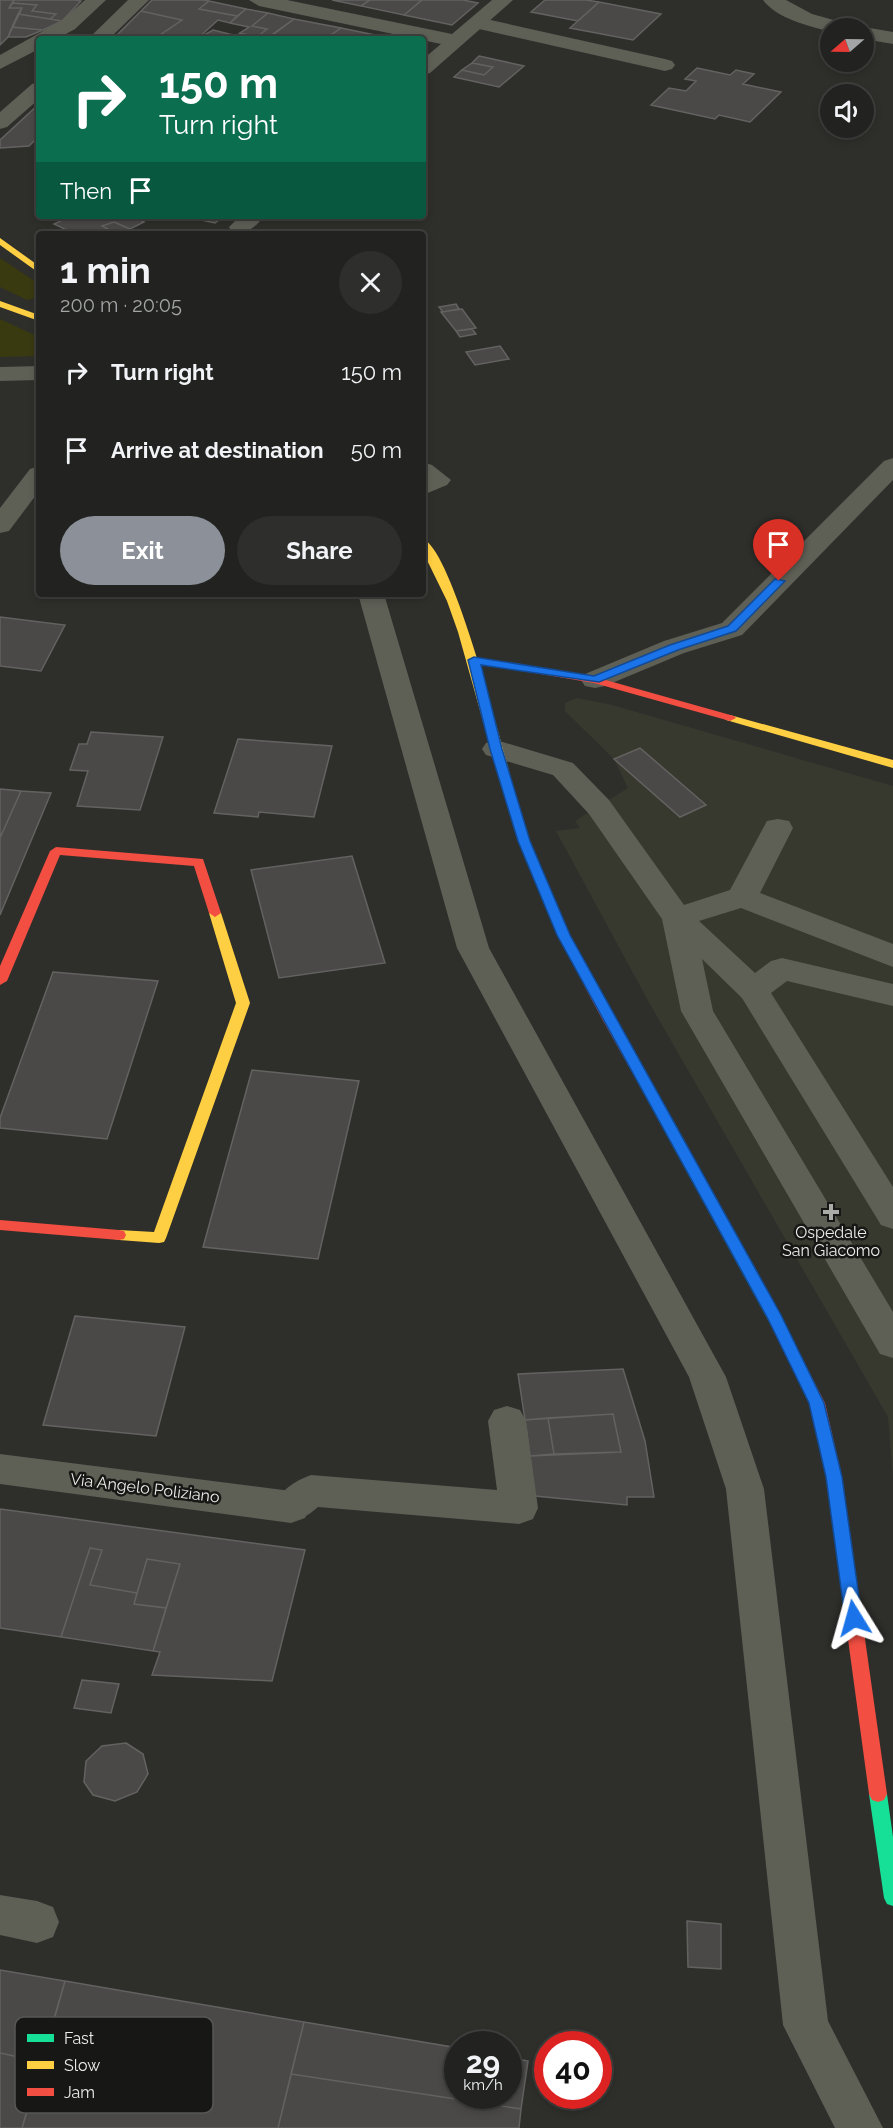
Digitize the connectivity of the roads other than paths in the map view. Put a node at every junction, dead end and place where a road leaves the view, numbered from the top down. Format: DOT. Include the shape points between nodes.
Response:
graph roads {
  1 [pos="96,0"];
  2 [pos="139,0"];
  3 [pos="259,0"];
  4 [pos="503,0"];
  5 [pos="772,0"];
  6 [pos="477,22"];
  7 [pos="820,24"];
  8 [pos="874,35"];
  9 [pos="48,36"];
  10 [pos="101,36"];
  11 [pos="893,38"];
  12 [pos="456,41"];
  13 [pos="36,43"];
  14 [pos="36,58"];
  15 [pos="0,64"];
  16 [pos="665,65"];
  17 [pos="426,66"];
  18 [pos="36,91"];
  19 [pos="0,123"];
  20 [pos="0,241"];
  21 [pos="36,268"];
  22 [pos="0,304"];
  23 [pos="36,317"];
  24 [pos="36,373"];
  25 [pos="0,374"];
  26 [pos="892,468"];
  27 [pos="426,472"];
  28 [pos="36,478"];
  29 [pos="426,486"];
  30 [pos="0,525"];
  31 [pos="426,547"];
  32 [pos="372,597"];
  33 [pos="474,660"];
  34 [pos="595,680"];
  35 [pos="496,749"];
  36 [pos="893,764"];
  37 [pos="778,828"];
  38 [pos="742,897"];
  39 [pos="677,918"];
  40 [pos="893,956"];
  41 [pos="0,981"];
  42 [pos="753,990"];
  43 [pos="893,995"];
  44 [pos="893,1216"];
  45 [pos="0,1225"];
  46 [pos="893,1344"];
  47 [pos="507,1421"];
  48 [pos="0,1469"];
  49 [pos="893,1898"];
  50 [pos="860,2128"];
  1 -- 9 [label="street" via="68,25"];
  2 -- 10 [label="street"];
  3 -- 12 [label="street"];
  4 -- 6 [label="street"];
  5 -- 7 [label="street" via="785,10"];
  6 -- 12 [label="street"];
  6 -- 16 [label="street"];
  8 -- 11 [label="street"];
  12 -- 17 [label="street"];
  13 -- 15 [label="street"];
  14 -- 15 [label="street"];
  18 -- 19 [label="street"];
  20 -- 21 [label="street"];
  22 -- 23 [label="street"];
  24 -- 25 [label="street"];
  26 -- 34 [label="street" via="732,629 674,647"];
  27 -- 29 [label="street" via="438,480"];
  28 -- 30 [label="street"];
  31 -- 33 [label="street" via="441,572"];
  32 -- 50 [label="street" via="473,948 707,1377 745,1489 806,2025"];
  33 -- 34 [label="street"];
  33 -- 35 [label="street"];
  34 -- 36 [label="street"];
  35 -- 39 [label="street" via="563,769 599,807"];
  35 -- 49 [label="street" via="524,841 564,935 817,1403 834,1477"];
  37 -- 38 [label="street"];
  38 -- 39 [label="street"];
  38 -- 40 [label="street"];
  39 -- 42 [label="street"];
  39 -- 46 [label="street" via="697,1011"];
  41 -- 45 [label="street" via="56,851 199,862 243,1004 159,1238"];
  42 -- 43 [label="street" via="782,969"];
  42 -- 44 [label="street"];
  47 -- 48 [label="street, Via Angelo Poliziano" via="519,1508 311,1491 291,1507"];
}
